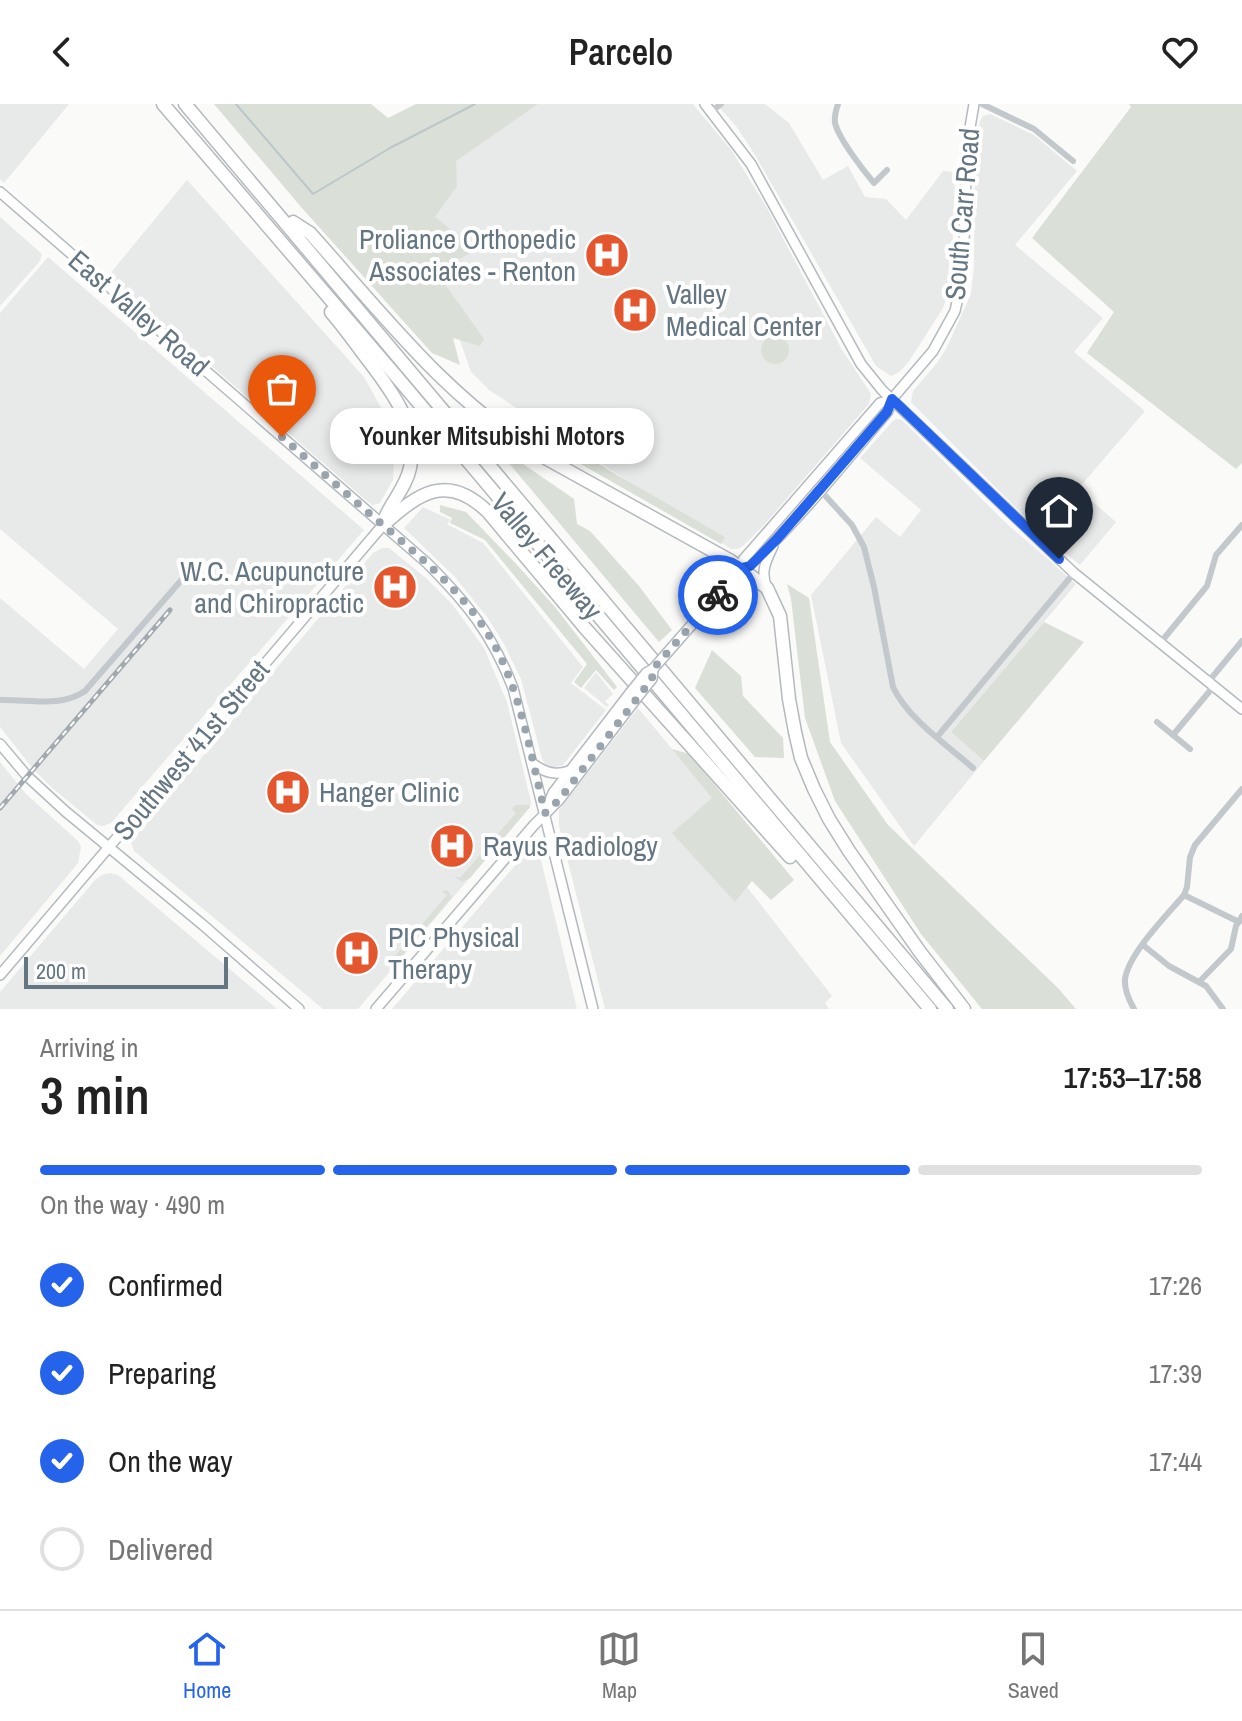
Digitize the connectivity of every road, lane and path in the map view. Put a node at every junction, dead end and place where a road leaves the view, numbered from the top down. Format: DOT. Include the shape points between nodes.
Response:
graph roads {
  1 [pos="163,104"];
  2 [pos="185,104"];
  3 [pos="194,104"];
  4 [pos="721,104"];
  5 [pos="838,104"];
  6 [pos="974,104"];
  7 [pos="982,104"];
  8 [pos="709,108"];
  9 [pos="1073,161"];
  10 [pos="887,170"];
  11 [pos="0,192"];
  12 [pos="246,202"];
  13 [pos="293,222"];
  14 [pos="892,399"];
  15 [pos="820,490"];
  16 [pos="383,525"];
  17 [pos="1242,525"];
  18 [pos="777,539"];
  19 [pos="199,562"];
  20 [pos="742,568"];
  21 [pos="1074,573"];
  22 [pos="767,588"];
  23 [pos="1242,641"];
  24 [pos="1161,642"];
  25 [pos="1211,683"];
  26 [pos="633,696"];
  27 [pos="0,700"];
  28 [pos="1242,709"];
  29 [pos="1157,722"];
  30 [pos="1173,735"];
  31 [pos="937,737"];
  32 [pos="0,744"];
  33 [pos="1190,749"];
  34 [pos="532,763"];
  35 [pos="973,768"];
  36 [pos="572,769"];
  37 [pos="1242,789"];
  38 [pos="545,813"];
  39 [pos="517,845"];
  40 [pos="108,848"];
  41 [pos="554,851"];
  42 [pos="1184,895"];
  43 [pos="841,904"];
  44 [pos="1240,919"];
  45 [pos="1143,945"];
  46 [pos="0,975"];
  47 [pos="1200,981"];
  48 [pos="1221,1008"];
  49 [pos="299,1009"];
  50 [pos="376,1009"];
  51 [pos="593,1009"];
  52 [pos="930,1009"];
  53 [pos="947,1009"];
  54 [pos="954,1009"];
  55 [pos="964,1009"];
  56 [pos="1134,1009"];
  1 -- 12 [label="highway, Valley Freeway"];
  2 -- 53 [label="highway"];
  3 -- 13 [label="highway, Valley Freeway"];
  4 -- 8 [label="street"];
  5 -- 10 [label="street" via="838,132 862,168 874,183"];
  6 -- 14 [label="main road, South Carr Road" via="967,145 963,275 955,311 933,351"];
  7 -- 9 [label="street" via="1034,129"];
  8 -- 14 [label="main road" via="752,167 861,364"];
  11 -- 16 [label="main road, East Valley Road"];
  12 -- 16 [label="highway" via="261,229 336,318 403,413 411,464"];
  12 -- 43 [label="highway, Valley Freeway"];
  13 -- 20 [label="highway" via="310,233 433,370 491,423"];
  13 -- 54 [label="highway, Valley Freeway"];
  14 -- 15 [label="main road" via="887,412"];
  14 -- 20 [label="main road" via="879,403 743,560"];
  14 -- 21 [label="main road"];
  15 -- 18 [label="main road"];
  15 -- 31 [label="street" via="864,547 897,696"];
  16 -- 34 [label="main road, East Valley Road" via="441,577 487,633 513,688"];
  16 -- 40 [label="main road, Southwest 41st Street"];
  16 -- 43 [label="highway" via="424,494 447,491 473,499 828,901"];
  17 -- 24 [label="street" via="1216,555 1207,586"];
  18 -- 20 [label="main road"];
  18 -- 22 [label="main road" via="764,566"];
  19 -- 27 [label="street" via="85,691 63,701"];
  20 -- 22 [label="highway"];
  20 -- 26 [label="main road, bridge" via="646,673"];
  21 -- 24 [label="main road"];
  21 -- 31 [label="street"];
  22 -- 55 [label="highway" via="780,616 795,732 814,789 849,851"];
  23 -- 25 [label="street"];
  24 -- 25 [label="main road"];
  25 -- 28 [label="main road"];
  25 -- 30 [label="street"];
  26 -- 36 [label="main road"];
  26 -- 38 [label="main road"];
  29 -- 30 [label="street"];
  30 -- 33 [label="street"];
  31 -- 35 [label="street"];
  32 -- 40 [label="main road" via="38,787"];
  34 -- 36 [label="main road" via="548,773"];
  34 -- 38 [label="main road, East Valley Road"];
  36 -- 38 [label="main road"];
  37 -- 42 [label="street" via="1192,851"];
  38 -- 39 [label="main road"];
  38 -- 41 [label="main road, East Valley Road"];
  39 -- 41 [label="main road"];
  39 -- 50 [label="main road"];
  40 -- 46 [label="main road, Southwest 41st Street"];
  40 -- 49 [label="main road"];
  41 -- 51 [label="main road, East Valley Road"];
  42 -- 44 [label="street"];
  42 -- 45 [label="street"];
  43 -- 52 [label="highway, Valley Freeway"];
  44 -- 47 [label="street" via="1231,949"];
  45 -- 47 [label="street"];
  45 -- 56 [label="street" via="1125,978"];
  47 -- 48 [label="street"];
}
